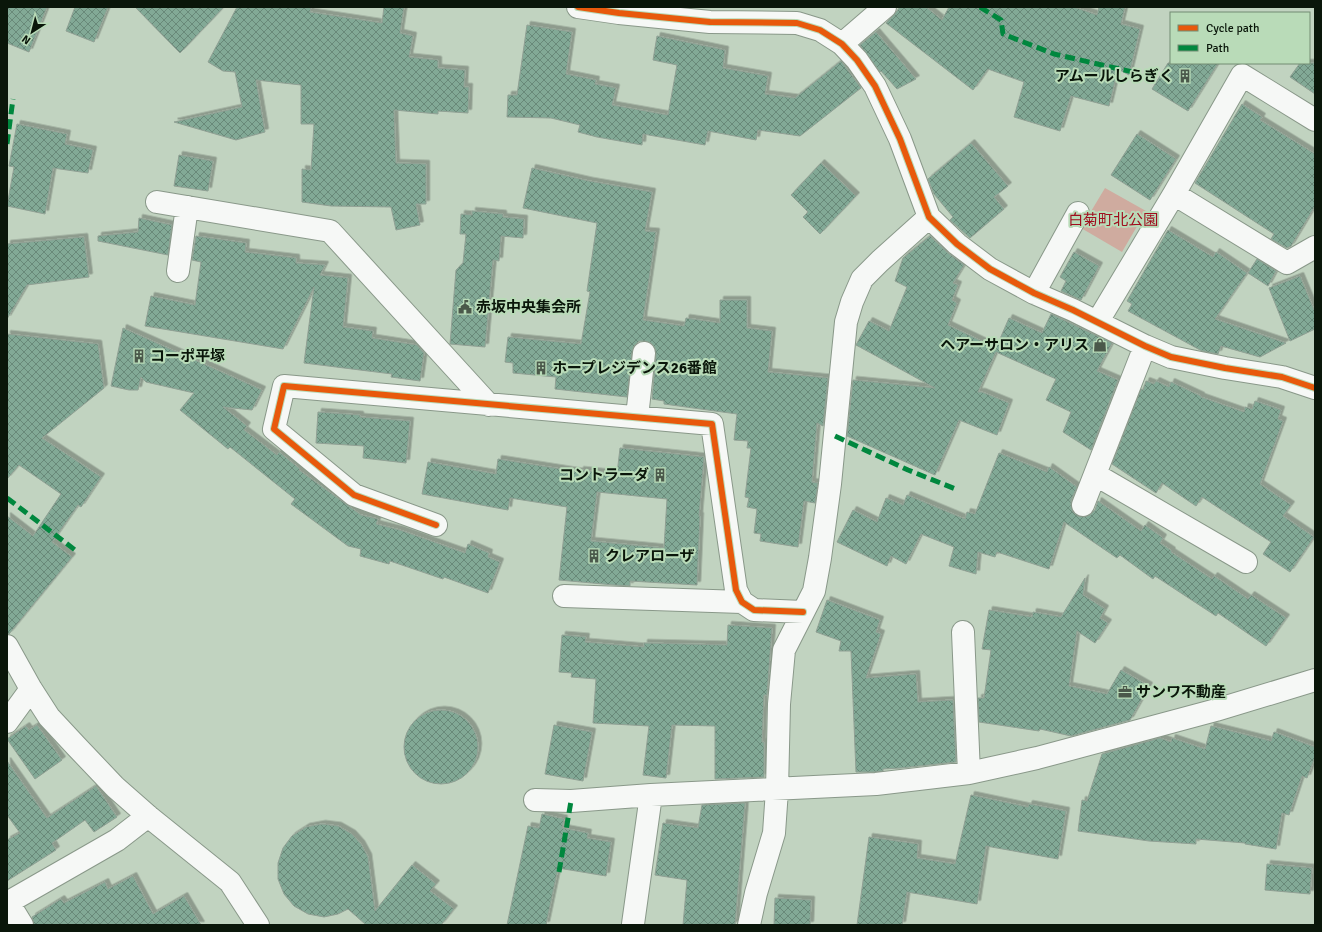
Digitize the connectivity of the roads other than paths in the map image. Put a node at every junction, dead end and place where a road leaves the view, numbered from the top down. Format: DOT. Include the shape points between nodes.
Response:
graph roads {
  1 [pos="578,7"];
  2 [pos="884,7"];
  3 [pos="793,15"];
  4 [pos="842,44"];
  5 [pos="1315,120"];
  6 [pos="1174,194"];
  7 [pos="157,202"];
  8 [pos="188,207"];
  9 [pos="1078,213"];
  10 [pos="930,216"];
  11 [pos="1315,247"];
  12 [pos="178,271"];
  13 [pos="1034,293"];
  14 [pos="1098,321"];
  15 [pos="1146,346"];
  16 [pos="644,353"];
  17 [pos="1315,388"];
  18 [pos="489,405"];
  19 [pos="637,417"];
  20 [pos="1096,475"];
  21 [pos="1083,505"];
  22 [pos="436,525"];
  23 [pos="1246,562"];
  24 [pos="564,596"];
  25 [pos="742,602"];
  26 [pos="803,612"];
  27 [pos="963,632"];
  28 [pos="7,646"];
  29 [pos="1315,680"];
  30 [pos="31,689"];
  31 [pos="7,722"];
  32 [pos="969,773"];
  33 [pos="777,790"];
  34 [pos="651,795"];
  35 [pos="535,800"];
  36 [pos="148,816"];
  37 [pos="8,903"];
  38 [pos="633,924"];
  39 [pos="22,925"];
  40 [pos="258,925"];
  41 [pos="749,925"];
  1 -- 3 [label="street" via="710,22"];
  2 -- 4 [label="street"];
  3 -- 4 [label="street"];
  4 -- 10 [label="street" via="875,86"];
  5 -- 6 [label="street" via="1242,75"];
  6 -- 11 [label="street" via="1287,263"];
  6 -- 14 [label="street"];
  7 -- 8 [label="street"];
  8 -- 12 [label="street"];
  8 -- 18 [label="street" via="330,231"];
  9 -- 13 [label="street"];
  10 -- 13 [label="street" via="957,244 990,269"];
  10 -- 26 [label="street" via="862,279 852,302 846,322 820,558 814,591"];
  13 -- 14 [label="street"];
  14 -- 15 [label="street"];
  15 -- 17 [label="street" via="1171,357 1282,377"];
  15 -- 20 [label="street"];
  16 -- 19 [label="street"];
  18 -- 19 [label="street"];
  18 -- 22 [label="street" via="284,386 274,429 354,495"];
  19 -- 25 [label="street" via="712,424 736,590"];
  20 -- 21 [label="street"];
  20 -- 23 [label="street"];
  24 -- 25 [label="street"];
  25 -- 26 [label="street" via="754,610"];
  26 -- 33 [label="street" via="784,650 779,704"];
  27 -- 32 [label="street"];
  28 -- 30 [label="street"];
  29 -- 32 [label="street" via="1216,710 1037,758"];
  30 -- 31 [label="street"];
  30 -- 36 [label="street" via="49,717 115,786"];
  32 -- 33 [label="street" via="876,784"];
  33 -- 34 [label="street"];
  33 -- 41 [label="street" via="774,833"];
  34 -- 35 [label="street" via="571,801"];
  34 -- 38 [label="street"];
  36 -- 37 [label="street" via="117,840"];
  36 -- 40 [label="street" via="230,882"];
  37 -- 39 [label="street"];
}
